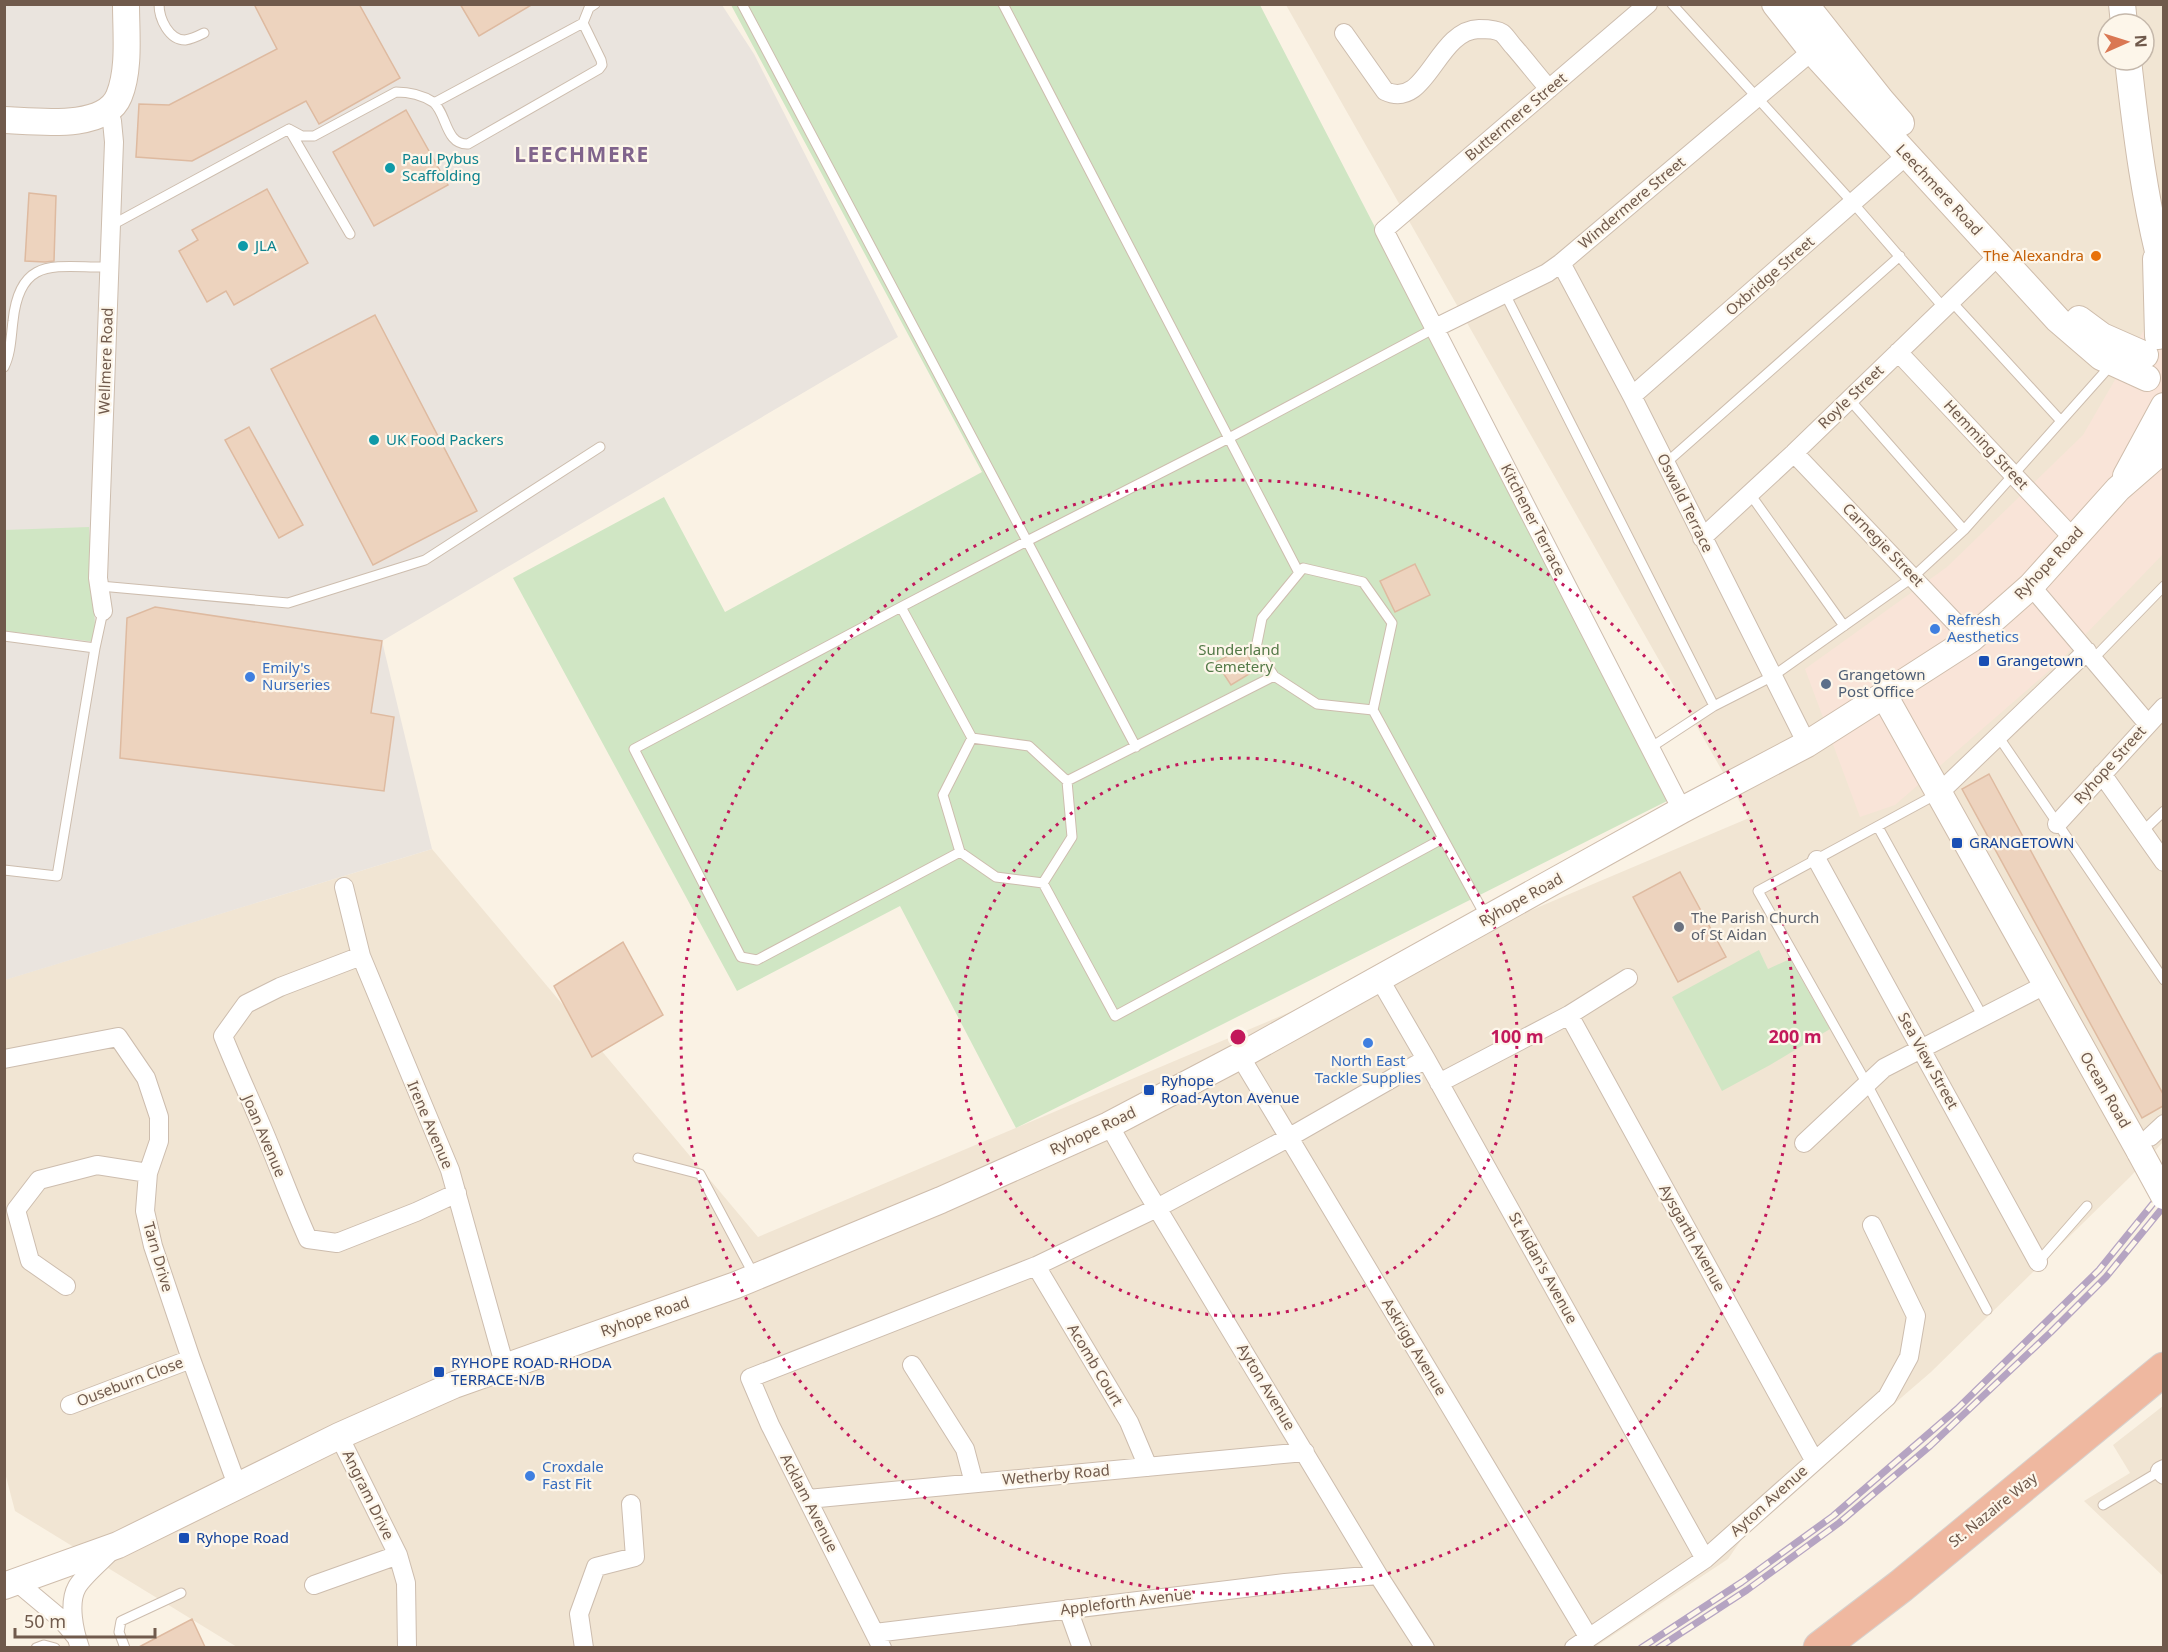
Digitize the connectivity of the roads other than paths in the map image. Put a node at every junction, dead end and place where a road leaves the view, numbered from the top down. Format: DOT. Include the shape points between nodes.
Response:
graph roads {
  1 [pos="126,4"];
  2 [pos="159,4"];
  3 [pos="595,4"];
  4 [pos="742,4"];
  5 [pos="1003,4"];
  6 [pos="1648,4"];
  7 [pos="1672,4"];
  8 [pos="1775,4"];
  9 [pos="1805,4"];
  10 [pos="583,23"];
  11 [pos="204,33"];
  12 [pos="1344,33"];
  13 [pos="1812,51"];
  14 [pos="2129,72"];
  15 [pos="1549,89"];
  16 [pos="1756,98"];
  17 [pos="434,103"];
  18 [pos="107,111"];
  19 [pos="4,120"];
  20 [pos="289,129"];
  21 [pos="1907,155"];
  22 [pos="1853,202"];
  23 [pos="111,225"];
  24 [pos="1384,230"];
  25 [pos="350,234"];
  26 [pos="2156,245"];
  27 [pos="1999,255"];
  28 [pos="1900,256"];
  29 [pos="1561,263"];
  30 [pos="109,267"];
  31 [pos="2163,275"];
  32 [pos="1505,294"];
  33 [pos="1948,305"];
  34 [pos="1435,328"];
  35 [pos="1899,352"];
  36 [pos="2155,359"];
  37 [pos="2113,363"];
  38 [pos="4,366"];
  39 [pos="1632,396"];
  40 [pos="1849,398"];
  41 [pos="2163,406"];
  42 [pos="2061,421"];
  43 [pos="1228,438"];
  44 [pos="600,447"];
  45 [pos="2163,450"];
  46 [pos="1794,453"];
  47 [pos="1666,464"];
  48 [pos="2014,475"];
  49 [pos="2118,489"];
  50 [pos="1750,494"];
  51 [pos="1964,530"];
  52 [pos="1702,538"];
  53 [pos="2073,538"];
  54 [pos="1027,541"];
  55 [pos="1299,573"];
  56 [pos="1913,577"];
  57 [pos="100,586"];
  58 [pos="2031,586"];
  59 [pos="2163,586"];
  60 [pos="901,607"];
  61 [pos="103,611"];
  62 [pos="1844,626"];
  63 [pos="4,636"];
  64 [pos="1971,639"];
  65 [pos="94,648"];
  66 [pos="2091,655"];
  67 [pos="1274,676"];
  68 [pos="1773,676"];
  69 [pos="1884,695"];
  70 [pos="1714,706"];
  71 [pos="2163,706"];
  72 [pos="1373,710"];
  73 [pos="2147,723"];
  74 [pos="1998,736"];
  75 [pos="972,738"];
  76 [pos="1807,744"];
  77 [pos="1136,747"];
  78 [pos="1650,748"];
  79 [pos="2102,774"];
  80 [pos="1067,782"];
  81 [pos="1940,792"];
  82 [pos="1682,810"];
  83 [pos="2163,811"];
  84 [pos="2057,824"];
  85 [pos="1878,827"];
  86 [pos="2142,832"];
  87 [pos="1442,839"];
  88 [pos="960,852"];
  89 [pos="1817,860"];
  90 [pos="2163,862"];
  91 [pos="4,870"];
  92 [pos="1043,883"];
  93 [pos="344,887"];
  94 [pos="1487,919"];
  95 [pos="361,956"];
  96 [pos="1379,978"];
  97 [pos="1628,978"];
  98 [pos="2163,980"];
  99 [pos="2045,985"];
  100 [pos="1569,1015"];
  101 [pos="1983,1017"];
  102 [pos="1921,1049"];
  103 [pos="1240,1056"];
  104 [pos="4,1059"];
  105 [pos="1426,1059"];
  106 [pos="1439,1083"];
  107 [pos="1867,1084"];
  108 [pos="2163,1124"];
  109 [pos="1109,1125"];
  110 [pos="1288,1138"];
  111 [pos="1804,1143"];
  112 [pos="2145,1145"];
  113 [pos="638,1158"];
  114 [pos="148,1173"];
  115 [pos="458,1192"];
  116 [pos="2163,1196"];
  117 [pos="2087,1206"];
  118 [pos="1157,1208"];
  119 [pos="1872,1225"];
  120 [pos="2038,1262"];
  121 [pos="1036,1266"];
  122 [pos="755,1277"];
  123 [pos="66,1286"];
  124 [pos="1987,1310"];
  125 [pos="191,1359"];
  126 [pos="912,1365"];
  127 [pos="505,1366"];
  128 [pos="2163,1369"];
  129 [pos="70,1405"];
  130 [pos="339,1436"];
  131 [pos="1305,1452"];
  132 [pos="1814,1460"];
  133 [pos="1148,1467"];
  134 [pos="2162,1472"];
  135 [pos="974,1483"];
  136 [pos="237,1485"];
  137 [pos="808,1499"];
  138 [pos="631,1504"];
  139 [pos="2103,1505"];
  140 [pos="118,1545"];
  141 [pos="398,1555"];
  142 [pos="1705,1559"];
  143 [pos="1378,1575"];
  144 [pos="11,1584"];
  145 [pos="314,1585"];
  146 [pos="181,1593"];
  147 [pos="1068,1609"];
  148 [pos="879,1640"];
  149 [pos="78,1642"];
  150 [pos="1582,1643"];
  151 [pos="36,1647"];
  152 [pos="55,1647"];
  153 [pos="125,1647"];
  154 [pos="407,1647"];
  155 [pos="584,1647"];
  156 [pos="1082,1647"];
  157 [pos="1425,1647"];
  158 [pos="1820,1647"];
  1 -- 18 [label="main road" via="126,58 119,97"];
  2 -- 11 [label="lane" via="163,23 171,34 182,40"];
  3 -- 10 [label="lane"];
  4 -- 54 [label="lane"];
  5 -- 43 [label="lane"];
  6 -- 15 [label="street, Buttermere Street"];
  7 -- 16 [label="lane"];
  8 -- 13 [label="main road, Leechmere Road"];
  9 -- 36 [label="main road, Leechmere Road" via="1881,100 2076,316 2102,336"];
  10 -- 17 [label="lane"];
  10 -- 17 [label="lane" via="601,60 599,69 468,144 454,140"];
  12 -- 15 [label="street" via="1385,91 1393,95 1403,95 1422,81 1454,38 1470,29 1502,33"];
  13 -- 16 [label="street, Windermere Street"];
  13 -- 21 [label="main road, Leechmere Road"];
  14 -- 26 [label="main road"];
  15 -- 24 [label="street, Buttermere Street"];
  16 -- 22 [label="lane"];
  16 -- 29 [label="street, Windermere Street"];
  17 -- 20 [label="lane" via="410,92 396,92 314,136 302,136"];
  18 -- 19 [label="main road" via="90,119 59,122"];
  18 -- 23 [label="street, Wellmere Road" via="114,142"];
  20 -- 23 [label="lane"];
  20 -- 25 [label="lane"];
  21 -- 22 [label="street, Oxbridge Street"];
  21 -- 27 [label="main road, Leechmere Road"];
  22 -- 28 [label="lane"];
  22 -- 39 [label="street, Oxbridge Street"];
  23 -- 30 [label="street, Wellmere Road"];
  24 -- 34 [label="street, Kitchener Terrace"];
  26 -- 31 [label="main road"];
  26 -- 36 [label="main road"];
  27 -- 33 [label="street, Royle Street"];
  27 -- 37 [label="main road, Leechmere Road" via="2058,320"];
  28 -- 33 [label="lane"];
  28 -- 47 [label="lane"];
  29 -- 32 [label="street, Windermere Street"];
  29 -- 39 [label="street, Oswald Terrace"];
  30 -- 38 [label="lane" via="49,267 26,280 13,314"];
  30 -- 57 [label="street, Wellmere Road"];
  32 -- 34 [label="street, Windermere Street"];
  32 -- 70 [label="lane"];
  33 -- 35 [label="street, Royle Street"];
  33 -- 42 [label="lane"];
  34 -- 43 [label="lane"];
  34 -- 78 [label="street, Kitchener Terrace"];
  35 -- 40 [label="street, Royle Street"];
  35 -- 48 [label="street, Hemming Street"];
  36 -- 37 [label="main road, Leechmere Road"];
  37 -- 42 [label="lane"];
  39 -- 47 [label="street, Oswald Terrace"];
  40 -- 46 [label="street, Royle Street"];
  40 -- 51 [label="lane"];
  41 -- 49 [label="main road, Ryhope Road"];
  42 -- 48 [label="lane"];
  43 -- 54 [label="lane"];
  43 -- 55 [label="lane"];
  44 -- 57 [label="lane" via="425,560 288,603"];
  45 -- 49 [label="main road, Ryhope Road"];
  46 -- 50 [label="street, Royle Street"];
  46 -- 56 [label="street, Carnegie Street"];
  47 -- 52 [label="street, Oswald Terrace"];
  48 -- 51 [label="lane"];
  48 -- 53 [label="street, Hemming Street"];
  49 -- 53 [label="main road, Ryhope Road"];
  50 -- 52 [label="street, Royle Street"];
  50 -- 62 [label="lane"];
  51 -- 56 [label="lane"];
  52 -- 68 [label="street, Oswald Terrace"];
  53 -- 58 [label="main road, Ryhope Road"];
  54 -- 60 [label="lane"];
  54 -- 77 [label="lane"];
  55 -- 67 [label="lane" via="1262,618 1256,648"];
  55 -- 72 [label="lane" via="1303,568 1363,582 1392,623"];
  56 -- 62 [label="lane"];
  56 -- 64 [label="street, Carnegie Street"];
  57 -- 61 [label="street, Wellmere Road"];
  58 -- 64 [label="main road, Ryhope Road"];
  58 -- 66 [label="street"];
  59 -- 66 [label="lane"];
  60 -- 75 [label="lane"];
  60 -- 88 [label="lane" via="634,749 741,957 757,960"];
  61 -- 65 [label="lane"];
  62 -- 68 [label="lane"];
  63 -- 65 [label="lane"];
  64 -- 69 [label="main road, Ryhope Road"];
  65 -- 91 [label="lane" via="57,876"];
  66 -- 73 [label="street"];
  66 -- 74 [label="street"];
  67 -- 72 [label="lane" via="1317,704"];
  67 -- 77 [label="lane"];
  68 -- 70 [label="lane"];
  68 -- 76 [label="street, Oswald Terrace"];
  69 -- 76 [label="main road, Ryhope Road"];
  69 -- 81 [label="main road"];
  70 -- 78 [label="lane"];
  71 -- 73 [label="street, Ryhope Street"];
  72 -- 87 [label="lane"];
  73 -- 79 [label="street, Ryhope Street"];
  74 -- 81 [label="street"];
  74 -- 84 [label="lane"];
  75 -- 80 [label="lane" via="1029,746"];
  75 -- 88 [label="lane" via="943,795"];
  76 -- 82 [label="main road, Ryhope Road"];
  77 -- 80 [label="lane"];
  78 -- 82 [label="street, Kitchener Terrace"];
  79 -- 84 [label="street, Ryhope Street"];
  79 -- 86 [label="street"];
  80 -- 92 [label="lane" via="1072,837"];
  81 -- 85 [label="lane"];
  81 -- 99 [label="main road, Ocean Road"];
  82 -- 94 [label="main road, Ryhope Road"];
  83 -- 86 [label="lane"];
  84 -- 98 [label="lane"];
  85 -- 89 [label="lane"];
  85 -- 101 [label="lane"];
  86 -- 90 [label="street"];
  87 -- 92 [label="lane" via="1115,1016"];
  87 -- 94 [label="lane"];
  88 -- 92 [label="lane" via="996,877"];
  89 -- 102 [label="street, Sea View Street"];
  89 -- 107 [label="lane" via="1758,891"];
  93 -- 95 [label="street, Irene Avenue"];
  94 -- 96 [label="main road, Ryhope Road"];
  95 -- 115 [label="street, Irene Avenue"];
  95 -- 115 [label="street, Joan Avenue" via="246,1004 223,1036 291,1203 308,1239 338,1243"];
  96 -- 103 [label="main road, Ryhope Road"];
  96 -- 105 [label="street, St Aidan's Avenue"];
  97 -- 100 [label="street"];
  99 -- 101 [label="street"];
  99 -- 112 [label="main road, Ocean Road"];
  100 -- 106 [label="street"];
  100 -- 132 [label="street, Aysgarth Avenue"];
  101 -- 102 [label="street"];
  102 -- 107 [label="street" via="1884,1068"];
  102 -- 120 [label="street, Sea View Street"];
  103 -- 109 [label="main road, Ryhope Road"];
  103 -- 110 [label="street, Askrigg Avenue"];
  104 -- 114 [label="street, Tarn Drive" via="118,1037 146,1078 159,1117 159,1141"];
  105 -- 106 [label="street, St Aidan's Avenue"];
  105 -- 110 [label="street"];
  106 -- 142 [label="street, St Aidan's Avenue"];
  107 -- 111 [label="street"];
  107 -- 124 [label="lane"];
  108 -- 112 [label="street"];
  109 -- 118 [label="street, Ayton Avenue"];
  109 -- 122 [label="main road, Ryhope Road"];
  110 -- 118 [label="street"];
  110 -- 150 [label="street, Askrigg Avenue"];
  112 -- 116 [label="main road, Ocean Road, bridge"];
  113 -- 122 [label="lane" via="700,1174"];
  114 -- 123 [label="street" via="97,1164 39,1180 16,1210 30,1261"];
  114 -- 125 [label="street, Tarn Drive" via="145,1211 153,1246"];
  115 -- 127 [label="street, Irene Avenue"];
  117 -- 120 [label="lane"];
  118 -- 121 [label="street"];
  118 -- 131 [label="street, Ayton Avenue"];
  119 -- 132 [label="street, Ayton Avenue" via="1916,1316 1909,1357 1887,1397"];
  121 -- 133 [label="street, Acomb Court" via="1129,1422"];
  121 -- 137 [label="street, Acklam Avenue" via="750,1378"];
  122 -- 127 [label="main road, Ryhope Road"];
  125 -- 129 [label="street, Ouseburn Close"];
  125 -- 136 [label="street, Tarn Drive"];
  126 -- 135 [label="street" via="965,1449"];
  127 -- 130 [label="main road, Ryhope Road"];
  128 -- 158 [label="highway, St. Nazaire Way" via="1911,1578"];
  130 -- 136 [label="main road, Ryhope Road"];
  130 -- 141 [label="street, Angram Drive"];
  131 -- 133 [label="street, Wetherby Road"];
  131 -- 143 [label="street, Ayton Avenue"];
  132 -- 142 [label="street, Ayton Avenue"];
  133 -- 135 [label="street, Wetherby Road"];
  134 -- 139 [label="lane"];
  135 -- 137 [label="street, Wetherby Road"];
  136 -- 140 [label="main road, Ryhope Road"];
  137 -- 148 [label="street, Acklam Avenue"];
  138 -- 155 [label="street" via="635,1557 596,1568 579,1614"];
  140 -- 144 [label="main road, Ryhope Road"];
  140 -- 149 [label="street" via="77,1587 73,1604"];
  141 -- 145 [label="street, Angram Drive"];
  141 -- 154 [label="street, Angram Drive" via="406,1583"];
  142 -- 150 [label="street, Ayton Avenue"];
  143 -- 147 [label="street, Appleforth Avenue"];
  143 -- 157 [label="street, Ayton Avenue"];
  144 -- 149 [label="street" via="61,1619"];
  146 -- 153 [label="lane" via="121,1621 119,1632"];
  147 -- 148 [label="street, Appleforth Avenue"];
  147 -- 156 [label="street"];
  151 -- 152 [label="lane"];
}
